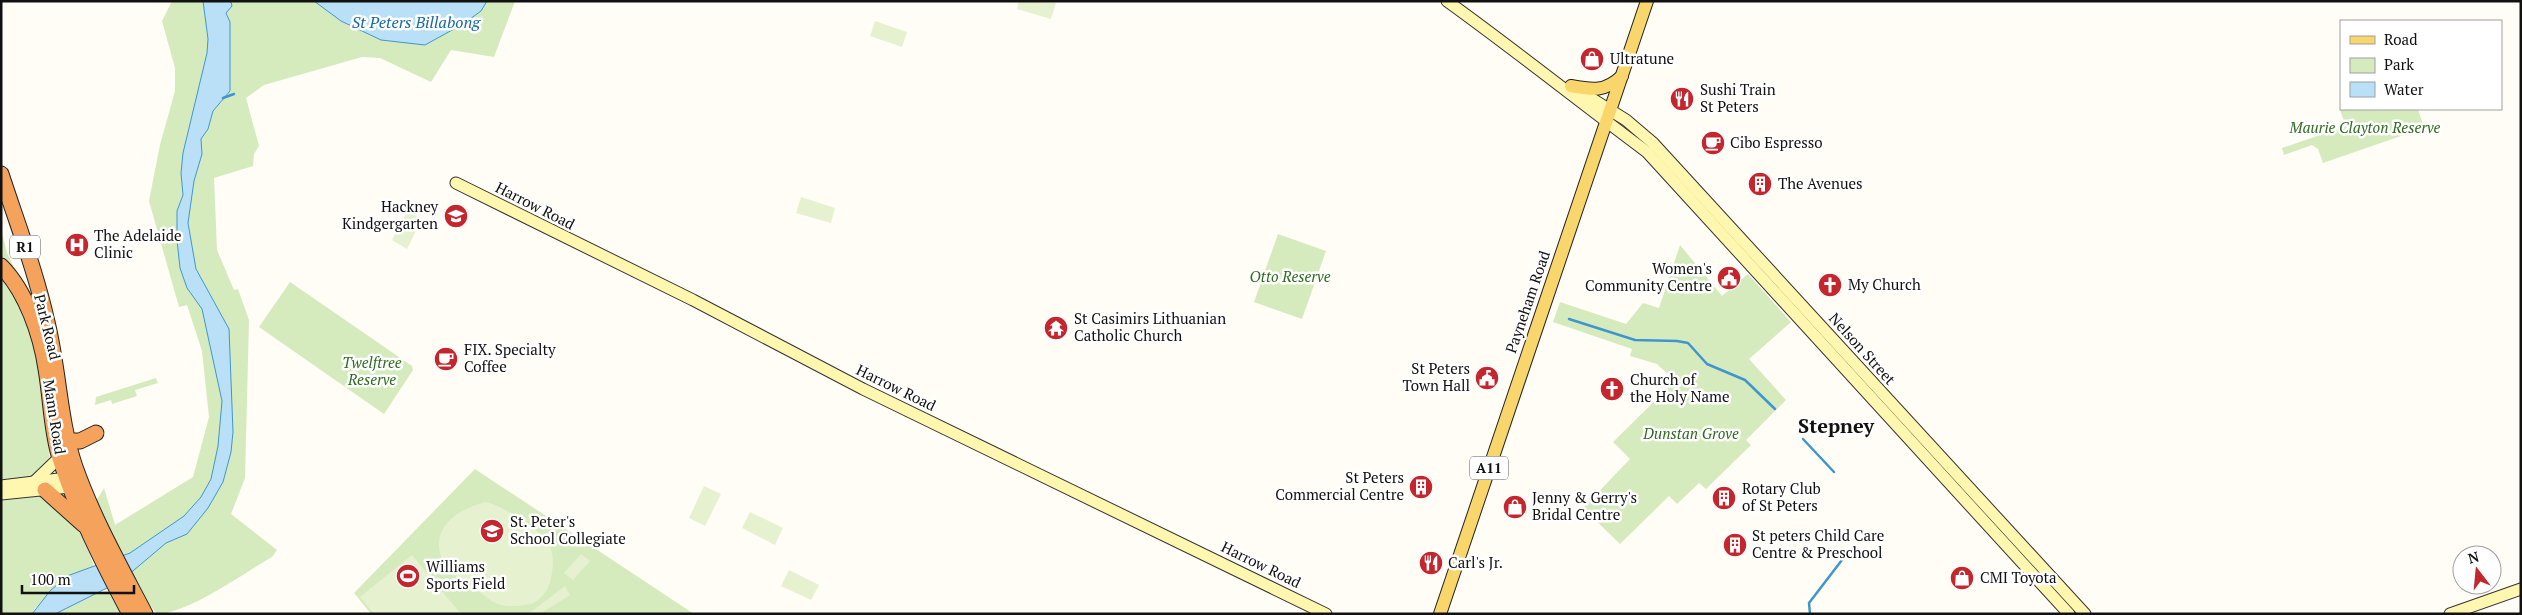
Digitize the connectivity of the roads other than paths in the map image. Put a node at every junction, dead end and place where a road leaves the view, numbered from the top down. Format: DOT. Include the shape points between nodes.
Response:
graph roads {
  1 [pos="1447,1"];
  2 [pos="1647,1"];
  3 [pos="1624,74"];
  4 [pos="1546,75"];
  5 [pos="1571,86"];
  6 [pos="1609,117"];
  7 [pos="1,174"];
  8 [pos="456,184"];
  9 [pos="1,266"];
  10 [pos="96,433"];
  11 [pos="67,440"];
  12 [pos="60,456"];
  13 [pos="73,482"];
  14 [pos="1,486"];
  15 [pos="40,486"];
  16 [pos="1,494"];
  17 [pos="1978,506"];
  18 [pos="93,524"];
  19 [pos="2521,589"];
  20 [pos="136,609"];
  21 [pos="1326,614"];
  22 [pos="1440,614"];
  23 [pos="2069,614"];
  24 [pos="2085,614"];
  25 [pos="2450,614"];
  1 -- 4 [label="main road"];
  2 -- 3 [label="main road, Payneham Road / A11"];
  3 -- 5 [label="main road" via="1600,90"];
  3 -- 6 [label="main road, Payneham Road / A11"];
  4 -- 5 [label="main road"];
  4 -- 6 [label="main road" via="1571,96"];
  5 -- 6 [label="main road"];
  6 -- 17 [label="main road, Nelson Street" via="1654,143 1691,192"];
  6 -- 22 [label="main road, Payneham Road / A11"];
  7 -- 11 [label="highway, Park Road / R1" via="47,321"];
  8 -- 21 [label="main road, Harrow Road" via="693,300 863,389"];
  9 -- 12 [label="highway, Mann Road / R1" via="23,297 37,332"];
  10 -- 11 [label="highway" via="80,441"];
  11 -- 13 [label="highway, Park Road / R1"];
  12 -- 13 [label="highway, Mann Road / R1"];
  12 -- 15 [label="main road"];
  13 -- 15 [label="main road"];
  13 -- 18 [label="highway, R1"];
  14 -- 15 [label="main road"];
  15 -- 16 [label="main road"];
  15 -- 18 [label="highway"];
  17 -- 23 [label="main road, Nelson Street"];
  17 -- 24 [label="main road, Nelson Street"];
  18 -- 20 [label="highway, R1"];
  19 -- 25 [label="main road"];
}
